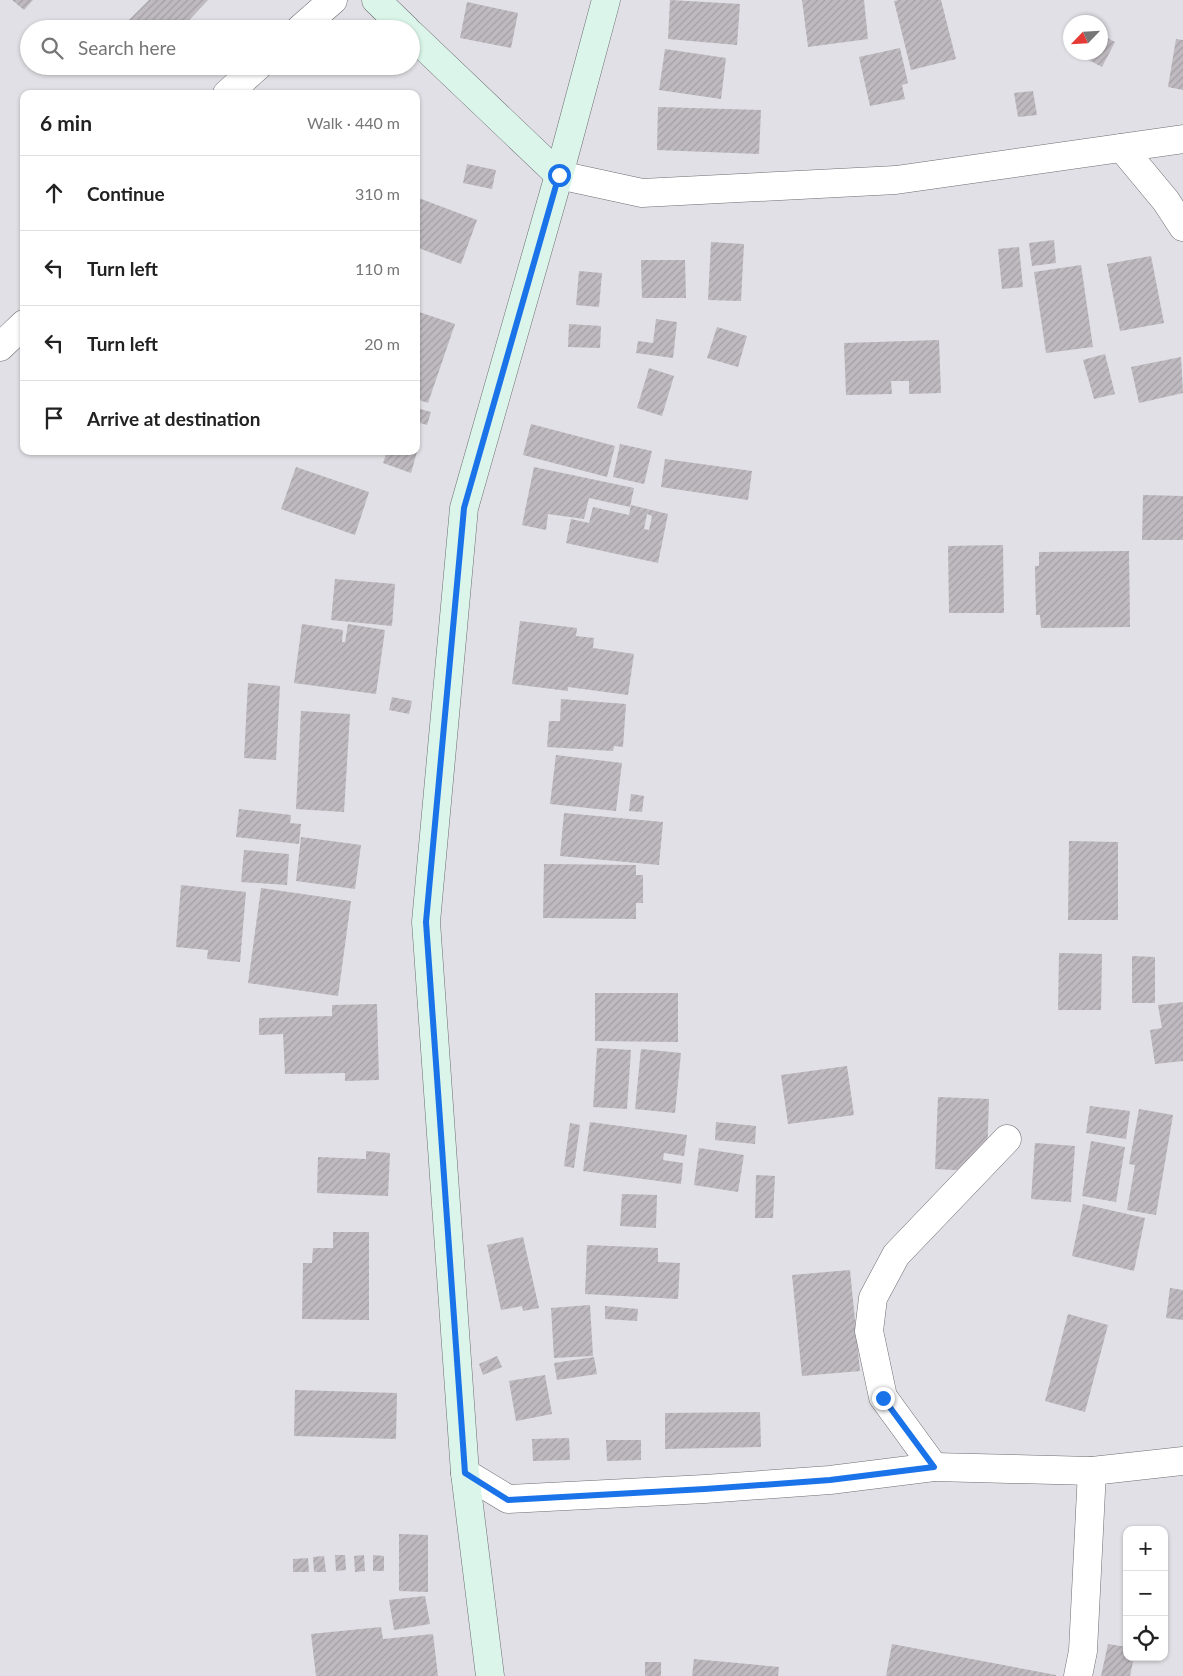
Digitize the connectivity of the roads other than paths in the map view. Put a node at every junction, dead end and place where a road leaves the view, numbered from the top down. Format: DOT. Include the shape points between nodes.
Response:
graph roads {
  1 [pos="333,0"];
  2 [pos="376,0"];
  3 [pos="606,0"];
  4 [pos="310,20"];
  5 [pos="397,20"];
  6 [pos="420,43"];
  7 [pos="248,75"];
  8 [pos="231,90"];
  9 [pos="1183,139"];
  10 [pos="1122,148"];
  11 [pos="559,175"];
  12 [pos="1183,227"];
  13 [pos="20,328"];
  14 [pos="0,347"];
  15 [pos="1007,1139"];
  16 [pos="1183,1461"];
  17 [pos="934,1467"];
  18 [pos="1092,1471"];
  19 [pos="465,1473"];
  20 [pos="490,1676"];
  21 [pos="1078,1676"];
  1 -- 4 [label="street"];
  2 -- 5 [label="main road"];
  3 -- 11 [label="main road"];
  6 -- 11 [label="main road"];
  7 -- 8 [label="street"];
  9 -- 10 [label="street"];
  10 -- 11 [label="street" via="896,180 642,193"];
  10 -- 12 [label="street" via="1166,200"];
  11 -- 19 [label="main road" via="464,508 426,922"];
  13 -- 14 [label="street"];
  15 -- 17 [label="street" via="896,1255 873,1298 869,1331 883,1398"];
  16 -- 18 [label="street"];
  17 -- 18 [label="street"];
  17 -- 19 [label="street" via="811,1482 508,1500"];
  18 -- 21 [label="street" via="1084,1651"];
  19 -- 20 [label="main road"];
}
